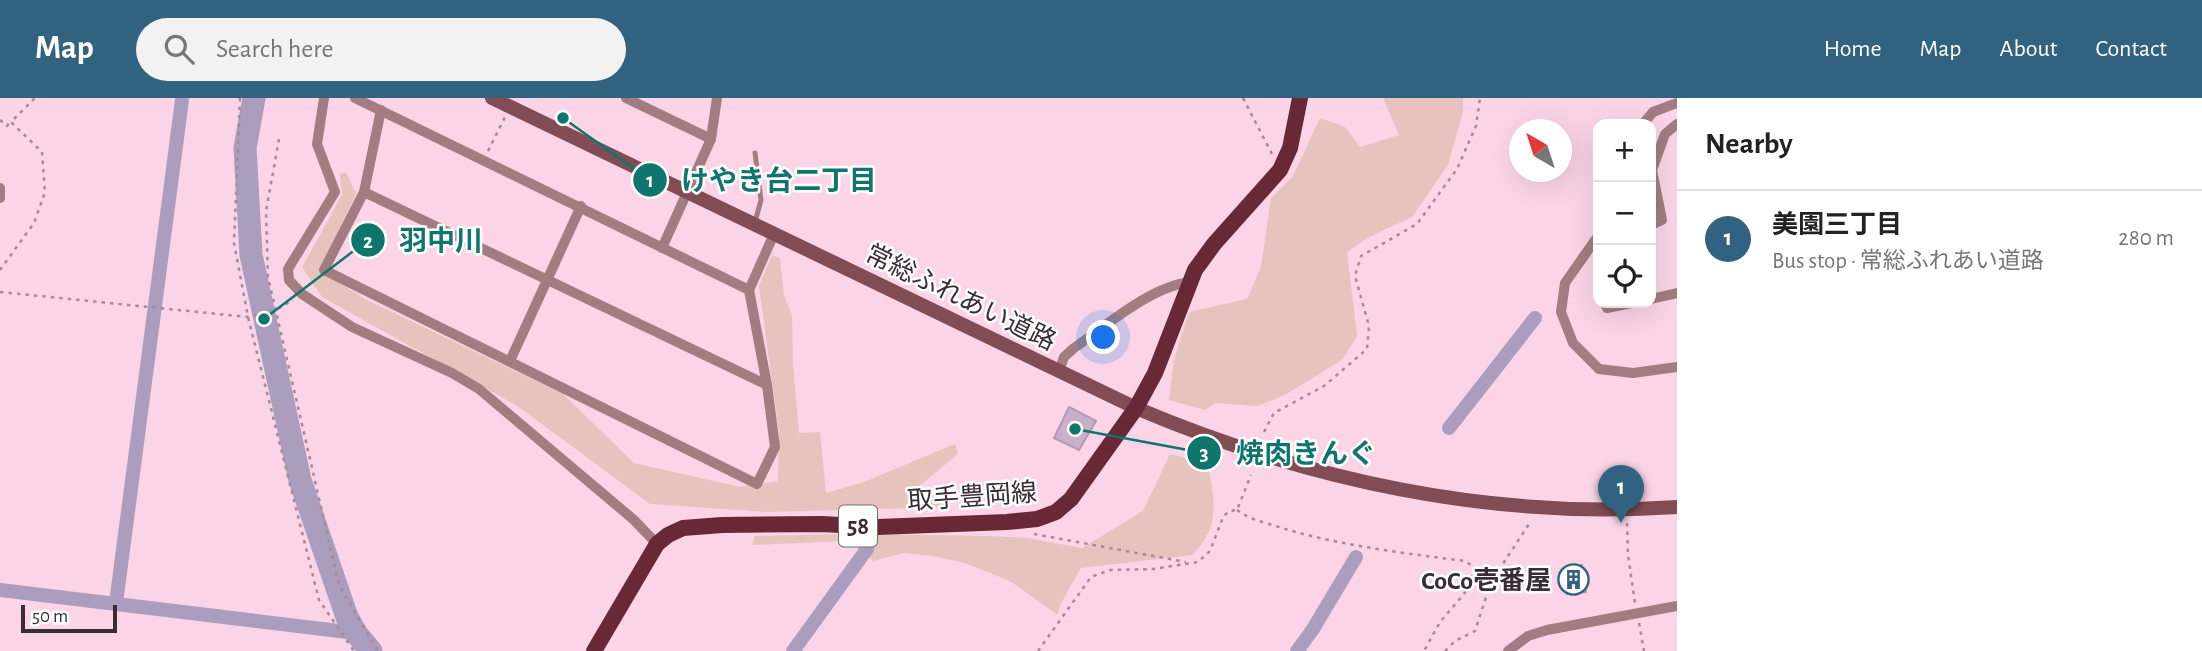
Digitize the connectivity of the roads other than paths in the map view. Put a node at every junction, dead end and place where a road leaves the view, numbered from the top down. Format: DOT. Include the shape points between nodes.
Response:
graph roads {
  1 [pos="324,98"];
  2 [pos="355,98"];
  3 [pos="492,98"];
  4 [pos="626,98"];
  5 [pos="717,98"];
  6 [pos="1300,98"];
  7 [pos="1677,103"];
  8 [pos="381,110"];
  9 [pos="1647,119"];
  10 [pos="1677,124"];
  11 [pos="711,139"];
  12 [pos="755,153"];
  13 [pos="1654,182"];
  14 [pos="0,188"];
  15 [pos="1656,190"];
  16 [pos="365,192"];
  17 [pos="688,193"];
  18 [pos="0,198"];
  19 [pos="581,206"];
  20 [pos="1656,223"];
  21 [pos="755,225"];
  22 [pos="774,234"];
  23 [pos="1593,243"];
  24 [pos="662,248"];
  25 [pos="548,280"];
  26 [pos="1190,282"];
  27 [pos="749,290"];
  28 [pos="1677,293"];
  29 [pos="1656,298"];
  30 [pos="510,361"];
  31 [pos="1677,367"];
  32 [pos="1059,371"];
  33 [pos="766,385"];
  34 [pos="1136,408"];
  35 [pos="1677,507"];
  36 [pos="657,544"];
  37 [pos="1677,606"];
  38 [pos="594,651"];
  39 [pos="1508,651"];
  1 -- 36 [label="street" via="317,145 335,192 288,269 289,280 352,327 479,389 635,520"];
  2 -- 8 [label="street"];
  3 -- 17 [label="street, 常総ふれあい道路"];
  4 -- 11 [label="street"];
  5 -- 11 [label="street"];
  6 -- 26 [label="main road, 取手豊岡線 / 58" via="1290,148 1280,170 1214,244"];
  7 -- 9 [label="street"];
  8 -- 16 [label="street"];
  8 -- 19 [label="street"];
  10 -- 13 [label="street" via="1665,134 1652,170"];
  11 -- 17 [label="street"];
  12 -- 21 [label="lane" via="761,200"];
  14 -- 18 [label="street"];
  15 -- 20 [label="street" via="1662,220"];
  16 -- 25 [label="street"];
  16 -- 30 [label="street" via="324,270"];
  17 -- 21 [label="street, 常総ふれあい道路"];
  17 -- 24 [label="street"];
  19 -- 24 [label="street"];
  19 -- 25 [label="street"];
  21 -- 22 [label="street, 常総ふれあい道路"];
  22 -- 27 [label="street"];
  22 -- 32 [label="street, 常総ふれあい道路"];
  23 -- 31 [label="street" via="1565,284 1561,312 1573,343 1599,369 1633,373"];
  24 -- 27 [label="street"];
  25 -- 30 [label="street"];
  25 -- 33 [label="street"];
  26 -- 32 [label="street" via="1151,296 1096,333 1064,357"];
  26 -- 34 [label="main road, 取手豊岡線 / 58" via="1155,373"];
  27 -- 33 [label="street"];
  28 -- 29 [label="street"];
  30 -- 33 [label="street" via="757,484 775,447"];
  32 -- 34 [label="street, 常総ふれあい道路"];
  34 -- 35 [label="street, 常総ふれあい道路" via="1250,452 1353,480 1540,507"];
  34 -- 36 [label="main road, 取手豊岡線 / 58" via="1071,499 1056,512 1022,522 878,527 722,525 683,528"];
  36 -- 38 [label="main road"];
  37 -- 39 [label="street" via="1528,636"];
}
